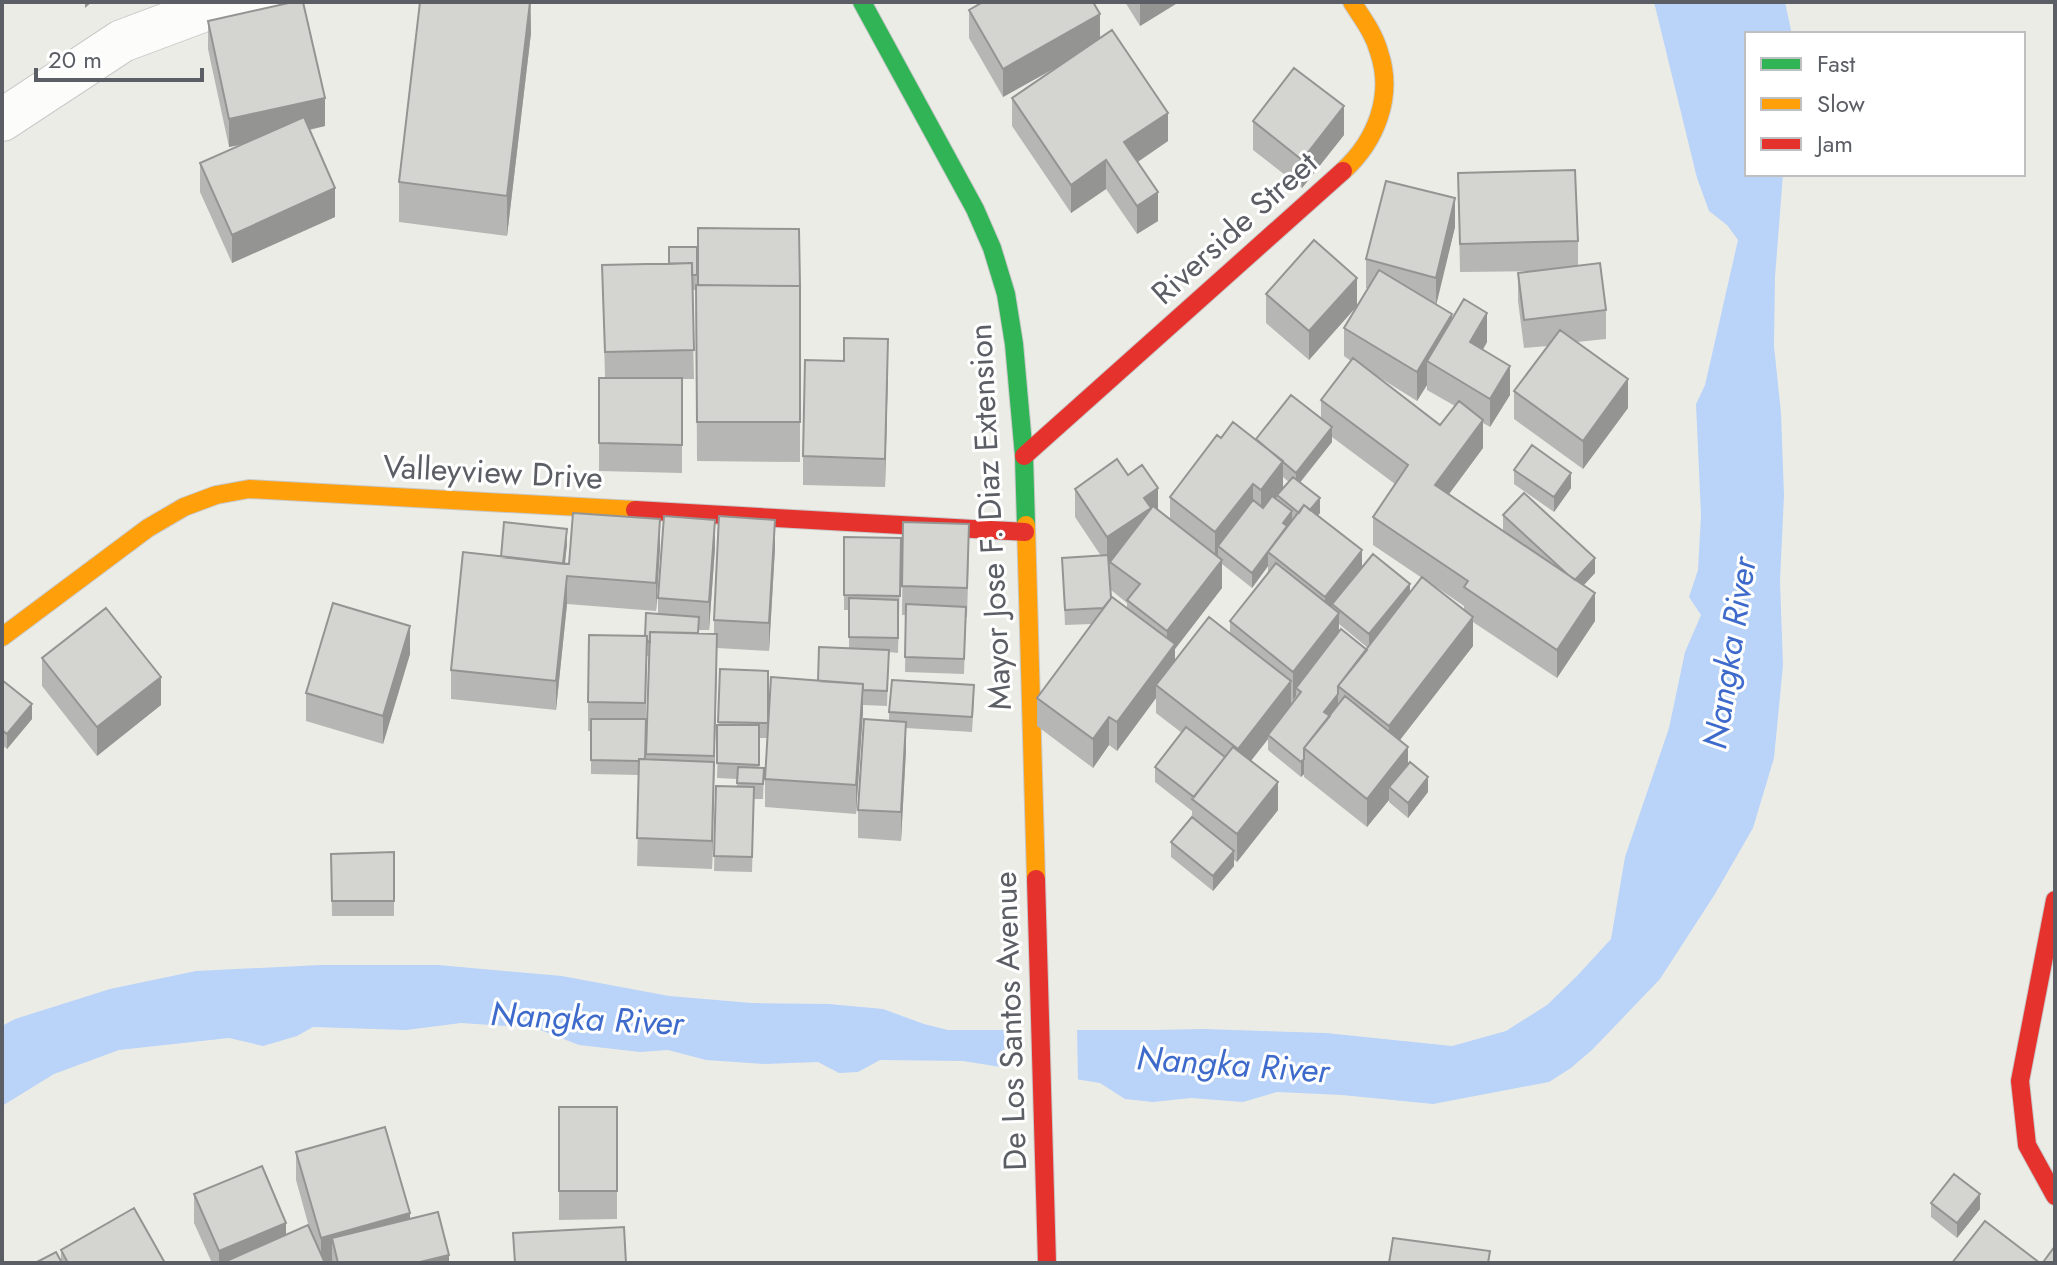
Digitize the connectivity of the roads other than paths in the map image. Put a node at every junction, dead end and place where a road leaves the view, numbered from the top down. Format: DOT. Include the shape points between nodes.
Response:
graph roads {
  1 [pos="258,2"];
  2 [pos="862,2"];
  3 [pos="1352,2"];
  4 [pos="2,120"];
  5 [pos="1024,456"];
  6 [pos="1025,532"];
  7 [pos="2,637"];
  8 [pos="1033,777"];
  9 [pos="2055,900"];
  10 [pos="2055,1196"];
  11 [pos="1047,1260"];
  1 -- 4 [label="street" via="213,7 122,41"];
  2 -- 5 [label="street, Mayor Jose F. Diaz Extension" via="992,248 1014,344"];
  3 -- 5 [label="street, Riverside Street" via="1373,35 1382,64 1383,111 1369,144"];
  5 -- 6 [label="street, Mayor Jose F. Diaz Extension"];
  6 -- 7 [label="street, Valleyview Drive" via="249,489 216,495 160,521"];
  6 -- 8 [label="street, Mayor Jose F. Diaz Extension"];
  8 -- 11 [label="street, De Los Santos Avenue"];
  9 -- 10 [label="street" via="2020,1081 2027,1145"];
}
